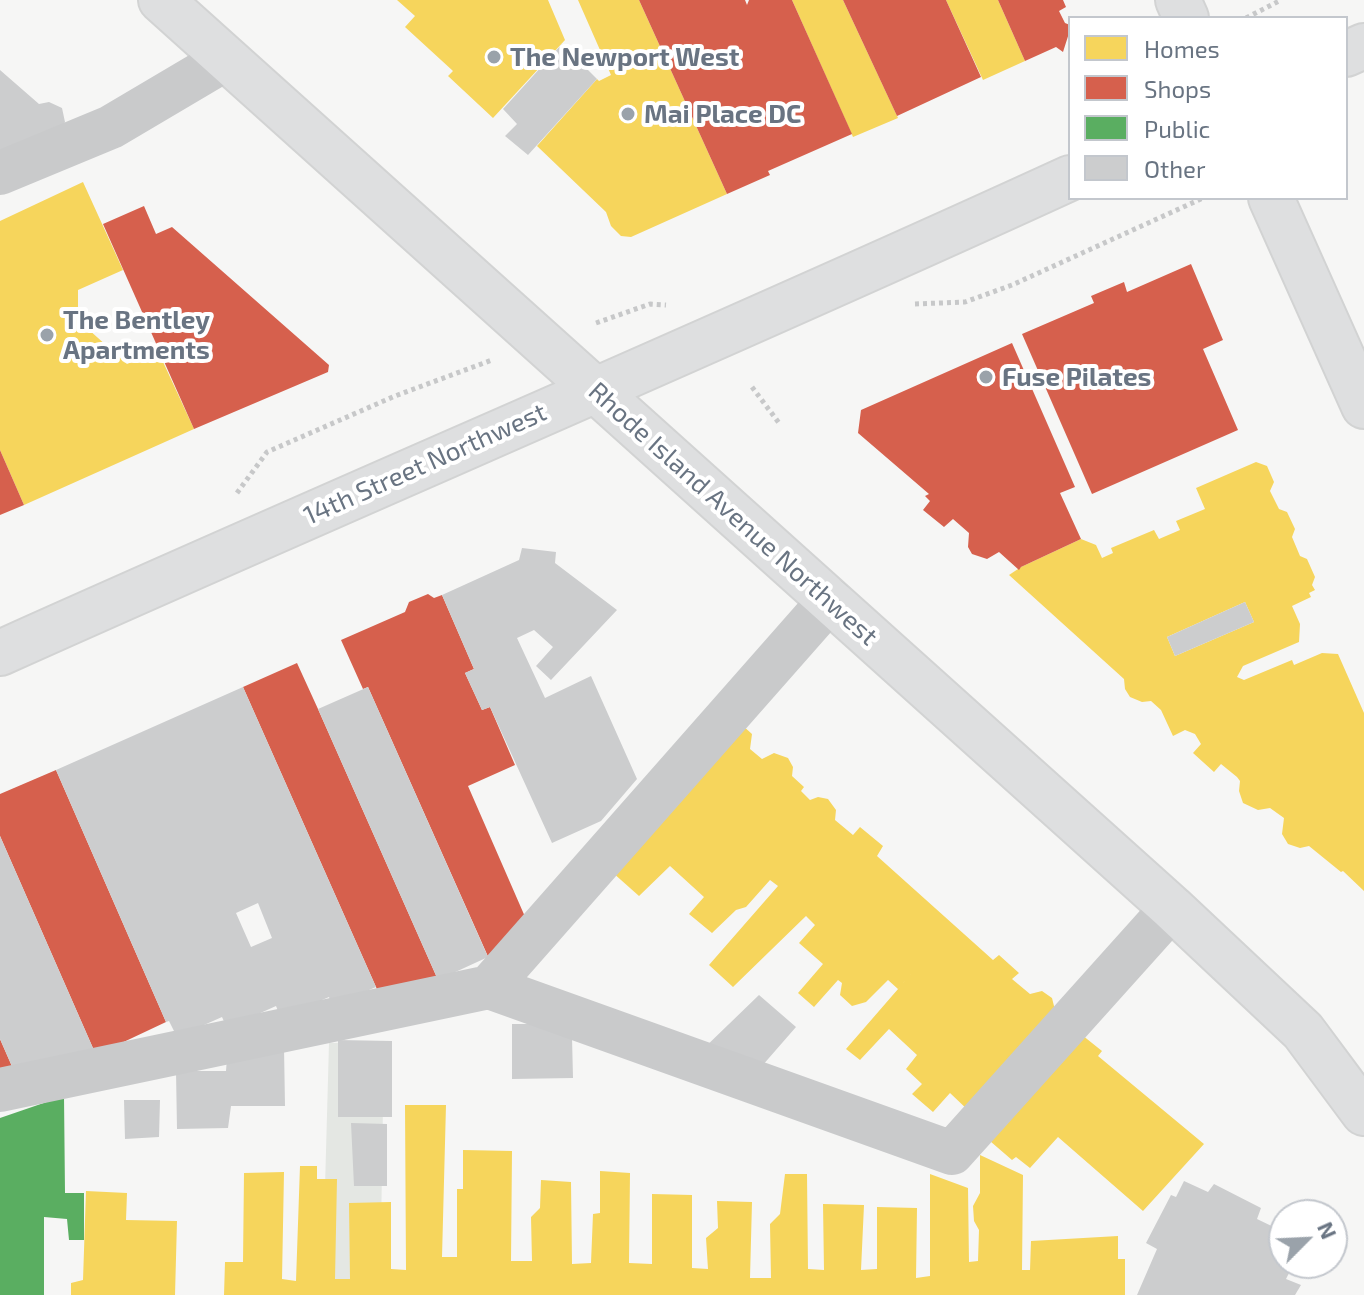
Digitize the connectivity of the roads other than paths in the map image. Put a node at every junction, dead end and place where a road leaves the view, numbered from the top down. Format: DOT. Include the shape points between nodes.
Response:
graph roads {
  1 [pos="161,0"];
  2 [pos="226,59"];
  3 [pos="0,173"];
  4 [pos="1068,179"];
  5 [pos="1272,200"];
  6 [pos="594,391"];
  7 [pos="1364,406"];
  8 [pos="830,600"];
  9 [pos="0,653"];
  10 [pos="1172,908"];
  11 [pos="489,987"];
  12 [pos="1303,1031"];
  13 [pos="1364,1061"];
  14 [pos="0,1090"];
  15 [pos="1364,1113"];
  1 -- 2 [label="main road, Rhode Island Avenue Northwest"];
  2 -- 3 [label="lane" via="111,127"];
  2 -- 6 [label="main road, Rhode Island Avenue Northwest"];
  4 -- 6 [label="main road, 14th Street Northwest"];
  5 -- 7 [label="main road"];
  6 -- 8 [label="main road, Rhode Island Avenue Northwest"];
  6 -- 9 [label="main road, 14th Street Northwest"];
  8 -- 10 [label="main road, Rhode Island Avenue Northwest"];
  8 -- 11 [label="lane"];
  10 -- 11 [label="lane" via="952,1153"];
  10 -- 12 [label="main road, Rhode Island Avenue Northwest"];
  11 -- 14 [label="lane"];
  12 -- 13 [label="main road, Rhode Island Avenue Northwest"];
  12 -- 15 [label="main road, Rhode Island Avenue Northwest"];
}
